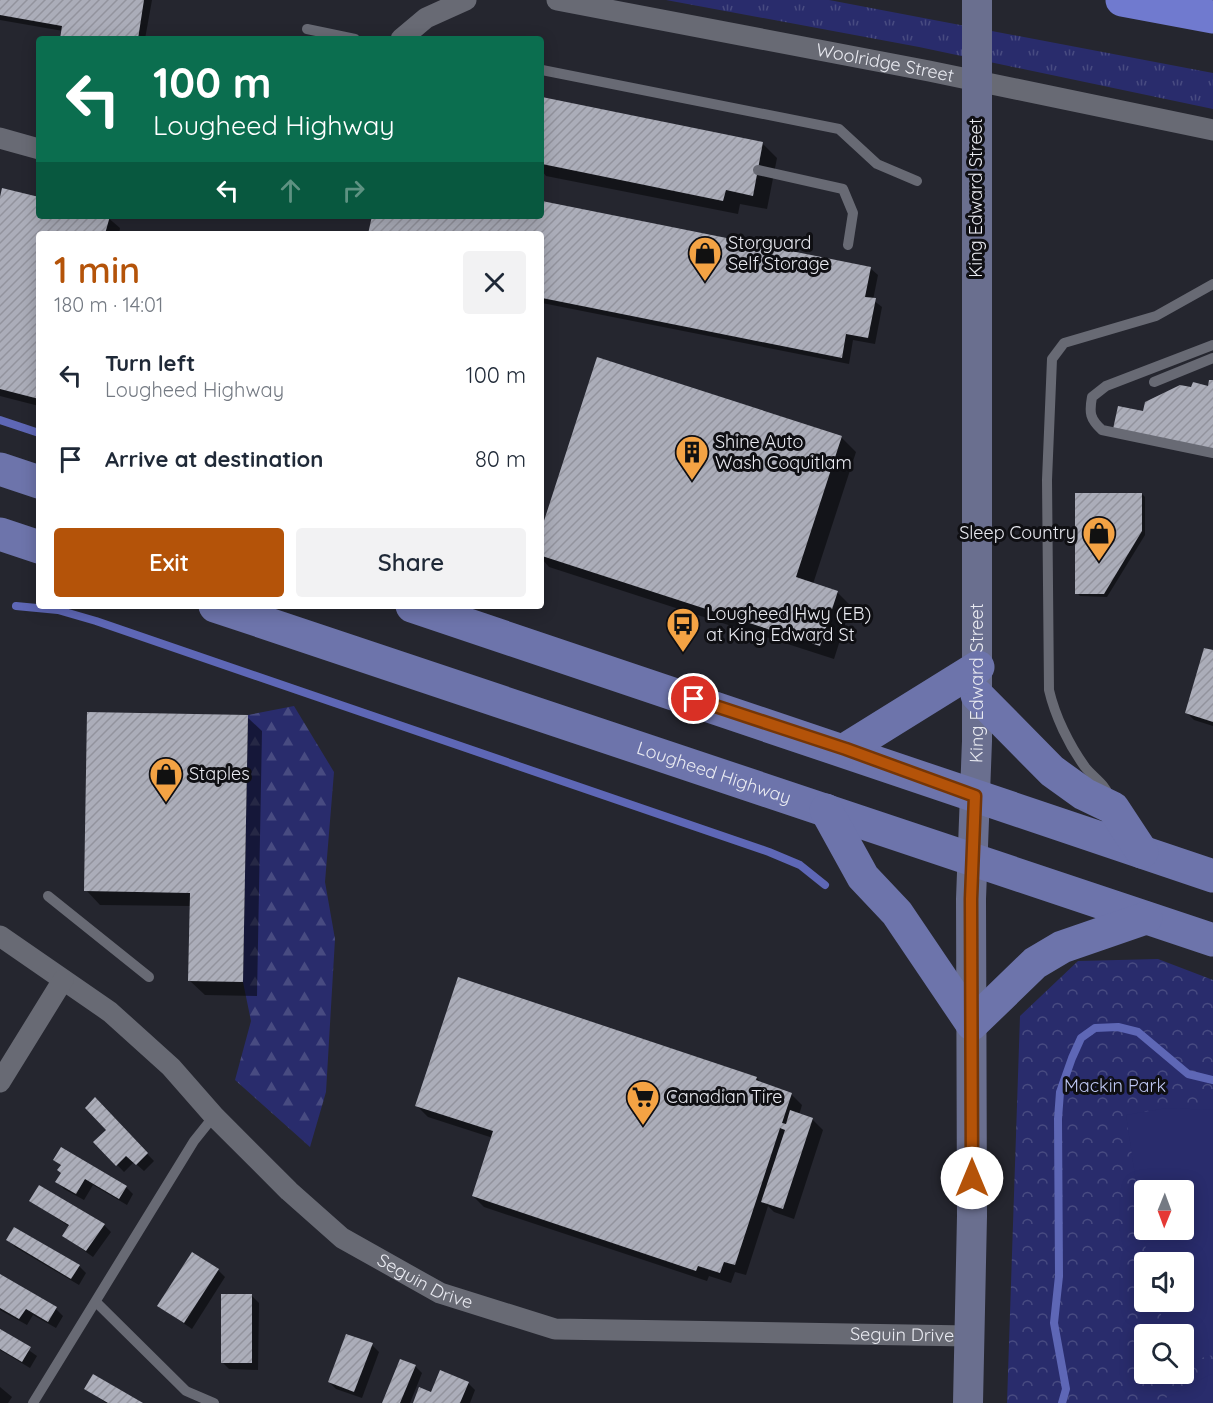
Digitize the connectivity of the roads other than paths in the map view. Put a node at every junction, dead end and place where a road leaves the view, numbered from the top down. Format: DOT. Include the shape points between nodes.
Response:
graph roads {
  1 [pos="466,0"];
  2 [pos="557,0"];
  3 [pos="977,0"];
  4 [pos="1122,0"];
  5 [pos="1213,17"];
  6 [pos="307,29"];
  7 [pos="341,36"];
  8 [pos="405,36"];
  9 [pos="544,70"];
  10 [pos="1213,130"];
  11 [pos="0,138"];
  12 [pos="36,148"];
  13 [pos="758,170"];
  14 [pos="916,181"];
  15 [pos="848,245"];
  16 [pos="1213,284"];
  17 [pos="1213,345"];
  18 [pos="1213,358"];
  19 [pos="1154,382"];
  20 [pos="1213,453"];
  21 [pos="0,469"];
  22 [pos="36,481"];
  23 [pos="0,534"];
  24 [pos="36,546"];
  25 [pos="224,609"];
  26 [pos="421,609"];
  27 [pos="977,681"];
  28 [pos="846,749"];
  29 [pos="975,796"];
  30 [pos="1113,808"];
  31 [pos="826,810"];
  32 [pos="1142,852"];
  33 [pos="972,858"];
  34 [pos="1213,876"];
  35 [pos="48,896"];
  36 [pos="1146,918"];
  37 [pos="1213,940"];
  38 [pos="4,945"];
  39 [pos="149,977"];
  40 [pos="63,980"];
  41 [pos="972,1024"];
  42 [pos="0,1082"];
  43 [pos="214,1116"];
  44 [pos="96,1302"];
  45 [pos="969,1336"];
  46 [pos="33,1403"];
  47 [pos="214,1403"];
  48 [pos="968,1403"];
  1 -- 8 [label="street" via="426,18"];
  2 -- 10 [label="street, Woolridge Street"];
  3 -- 27 [label="main road, King Edward Street"];
  4 -- 5 [label="highway"];
  6 -- 7 [label="lane"];
  9 -- 14 [label="lane" via="839,129 877,164"];
  11 -- 12 [label="street"];
  13 -- 15 [label="lane" via="843,189 853,213"];
  16 -- 30 [label="lane" via="1156,316 1064,344 1053,359 1047,480 1049,690 1053,708 1069,739 1085,767 1107,789"];
  17 -- 20 [label="lane" via="1106,386 1092,397 1090,410 1092,420 1102,430"];
  18 -- 19 [label="lane"];
  21 -- 22 [label="main road"];
  23 -- 24 [label="main road"];
  25 -- 31 [label="main road, Lougheed Highway"];
  26 -- 28 [label="main road"];
  27 -- 28 [label="main road"];
  27 -- 29 [label="main road, King Edward Street"];
  27 -- 30 [label="main road" via="1052,771 1084,794"];
  28 -- 29 [label="main road"];
  29 -- 32 [label="main road"];
  29 -- 33 [label="main road, King Edward Street"];
  30 -- 32 [label="main road"];
  31 -- 33 [label="main road, Lougheed Highway"];
  31 -- 41 [label="main road" via="863,878 897,913"];
  32 -- 34 [label="main road"];
  33 -- 36 [label="main road, Lougheed Highway"];
  33 -- 41 [label="main road, King Edward Street"];
  35 -- 39 [label="lane"];
  36 -- 37 [label="main road, Lougheed Highway"];
  36 -- 41 [label="main road" via="1062,947 1035,963"];
  38 -- 40 [label="street, Seguin Drive"];
  40 -- 42 [label="street"];
  40 -- 43 [label="street, Seguin Drive" via="110,1012 171,1067"];
  41 -- 45 [label="main road, King Edward Street"];
  43 -- 44 [label="lane" via="194,1141"];
  43 -- 45 [label="street, Seguin Drive" via="342,1238 440,1293 555,1329"];
  44 -- 46 [label="lane"];
  44 -- 47 [label="lane" via="186,1390"];
  45 -- 48 [label="main road, King Edward Street"];
}
